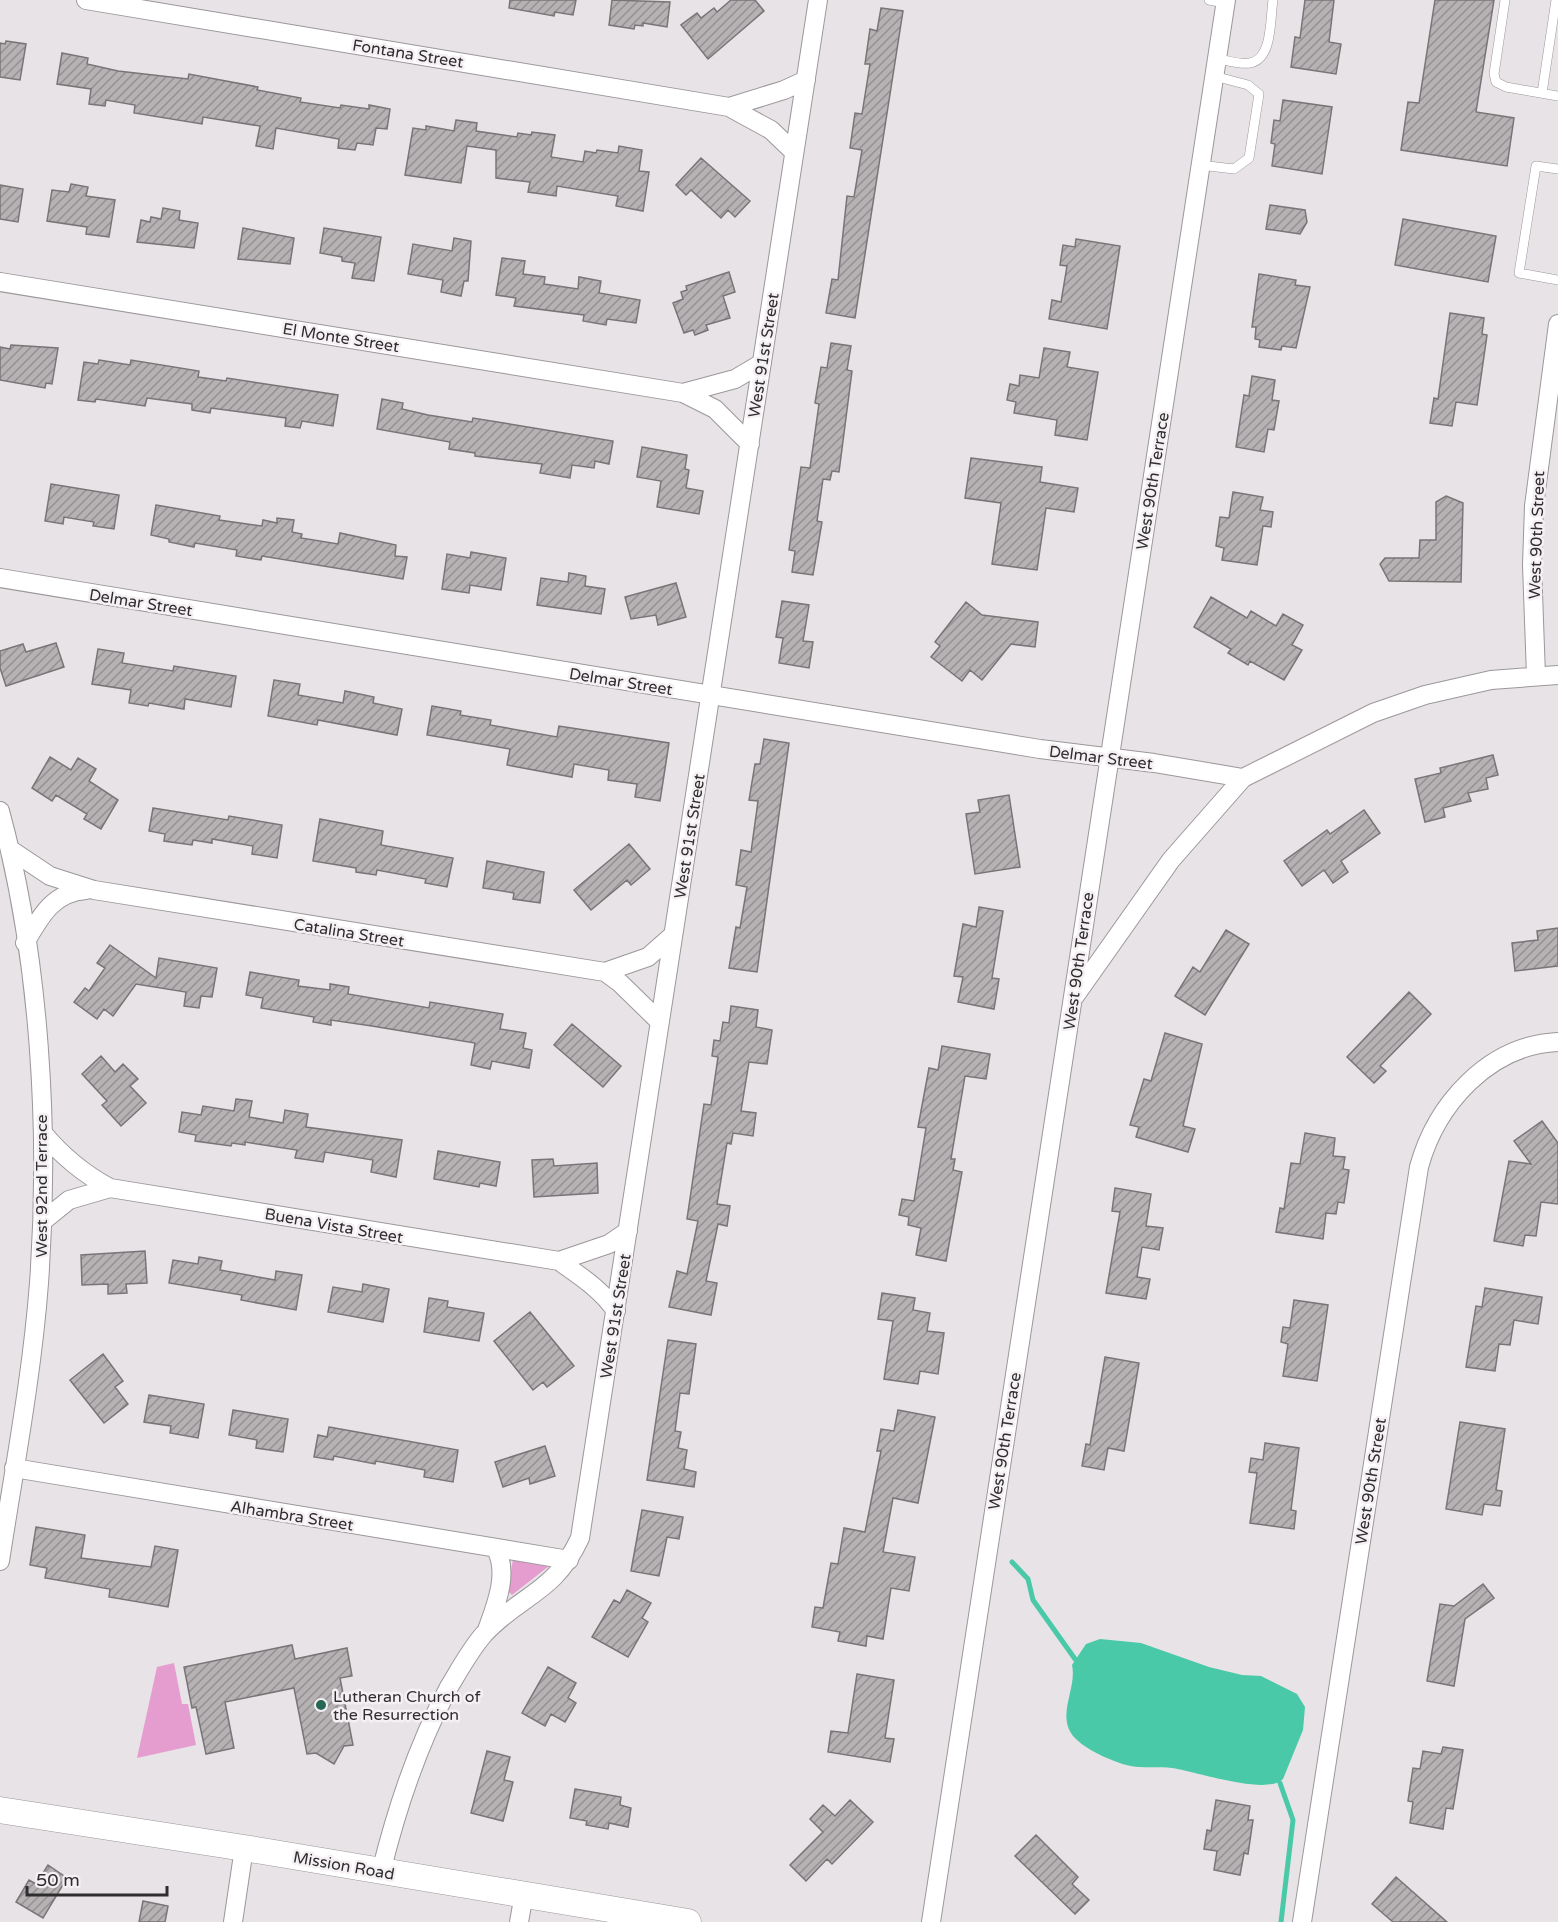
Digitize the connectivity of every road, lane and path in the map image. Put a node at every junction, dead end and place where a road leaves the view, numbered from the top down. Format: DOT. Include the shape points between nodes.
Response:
graph roads {
  1 [pos="86,0"];
  2 [pos="818,0"];
  3 [pos="1273,0"];
  4 [pos="1505,0"];
  5 [pos="1556,0"];
  6 [pos="1220,1"];
  7 [pos="1215,68"];
  8 [pos="806,80"];
  9 [pos="1542,93"];
  10 [pos="1558,96"];
  11 [pos="729,107"];
  12 [pos="794,152"];
  13 [pos="1200,165"];
  14 [pos="1558,170"];
  15 [pos="1558,280"];
  16 [pos="0,282"];
  17 [pos="1558,324"];
  18 [pos="762,363"];
  19 [pos="683,393"];
  20 [pos="750,444"];
  21 [pos="0,578"];
  22 [pos="1558,675"];
  23 [pos="1536,676"];
  24 [pos="710,696"];
  25 [pos="1108,758"];
  26 [pos="1243,778"];
  27 [pos="0,811"];
  28 [pos="10,850"];
  29 [pos="94,890"];
  30 [pos="673,935"];
  31 [pos="25,943"];
  32 [pos="605,972"];
  33 [pos="1074,998"];
  34 [pos="660,1022"];
  35 [pos="1558,1042"];
  36 [pos="43,1133"];
  37 [pos="110,1188"];
  38 [pos="43,1221"];
  39 [pos="628,1231"];
  40 [pos="559,1261"];
  41 [pos="616,1311"];
  42 [pos="14,1468"];
  43 [pos="496,1549"];
  44 [pos="569,1560"];
  45 [pos="0,1561"];
  46 [pos="486,1632"];
  47 [pos="1,1809"];
  48 [pos="244,1848"];
  49 [pos="381,1872"];
  50 [pos="524,1894"];
  51 [pos="233,1922"];
  52 [pos="519,1922"];
  53 [pos="688,1922"];
  54 [pos="931,1922"];
  55 [pos="1302,1922"];
  1 -- 11 [label="street, Fontana Street"];
  2 -- 8 [label="street, West 91st Street"];
  3 -- 7 [label="lane" via="1265,52 1259,60"];
  4 -- 9 [label="lane" via="1496,82"];
  5 -- 9 [label="lane"];
  6 -- 7 [label="street, West 90th Terrace"];
  7 -- 13 [label="street, West 90th Terrace"];
  7 -- 13 [label="lane" via="1259,94 1250,158 1234,169"];
  8 -- 11 [label="street, Fontana Street"];
  8 -- 12 [label="street, West 91st Street"];
  9 -- 10 [label="lane"];
  11 -- 12 [label="street, Fontana Street" via="771,130"];
  12 -- 18 [label="street, West 91st Street"];
  13 -- 25 [label="street, West 90th Terrace"];
  14 -- 15 [label="lane" via="1536,166 1519,273"];
  16 -- 19 [label="street, El Monte Street"];
  17 -- 23 [label="street, West 90th Street" via="1534,506"];
  18 -- 19 [label="street, El Monte Street" via="735,379"];
  18 -- 20 [label="street, West 91st Street"];
  19 -- 20 [label="street, El Monte Street" via="715,409"];
  20 -- 24 [label="street, West 91st Street"];
  21 -- 24 [label="street, Delmar Street"];
  22 -- 23 [label="street"];
  23 -- 26 [label="street" via="1470,684 1383,709"];
  24 -- 25 [label="street, Delmar Street"];
  24 -- 30 [label="street, West 91st Street"];
  25 -- 26 [label="street, Delmar Street"];
  25 -- 33 [label="street, West 90th Terrace"];
  26 -- 33 [label="street" via="1171,860"];
  27 -- 28 [label="street, West 92nd Terrace"];
  28 -- 29 [label="street, Catalina Street" via="50,876"];
  28 -- 31 [label="street, West 92nd Terrace"];
  29 -- 31 [label="street, Catalina Street" via="57,898"];
  29 -- 32 [label="street, Catalina Street"];
  30 -- 32 [label="street, Catalina Street" via="648,957"];
  30 -- 34 [label="street, West 91st Street"];
  31 -- 36 [label="street, West 92nd Terrace"];
  32 -- 34 [label="street, Catalina Street"];
  33 -- 54 [label="street, West 90th Terrace"];
  34 -- 39 [label="street, West 91st Street"];
  35 -- 55 [label="street, West 90th Street" via="1521,1051 1490,1066 1458,1092 1425,1145"];
  36 -- 37 [label="street, Buena Vista Street" via="81,1170"];
  36 -- 38 [label="street, West 92nd Terrace"];
  37 -- 38 [label="street, Buena Vista Street" via="69,1200"];
  37 -- 40 [label="street, Buena Vista Street"];
  38 -- 42 [label="street, West 92nd Terrace" via="32,1349"];
  39 -- 40 [label="street, Buena Vista Street" via="609,1244"];
  39 -- 41 [label="street, West 91st Street"];
  40 -- 41 [label="street, Buena Vista Street" via="607,1298"];
  41 -- 44 [label="street, West 91st Street" via="580,1538"];
  42 -- 43 [label="street, Alhambra Street"];
  42 -- 45 [label="street, West 92nd Terrace"];
  43 -- 44 [label="street, Alhambra Street"];
  43 -- 46 [label="street, West 91st Street" via="502,1572"];
  44 -- 46 [label="street, West 91st Street" via="545,1587"];
  46 -- 49 [label="street, West 91st Street" via="472,1648 418,1750 403,1789"];
  47 -- 48 [label="main road, Mission Road"];
  48 -- 49 [label="main road, Mission Road"];
  48 -- 51 [label="street"];
  49 -- 50 [label="main road, Mission Road"];
  50 -- 52 [label="street"];
  50 -- 53 [label="main road, Mission Road"];
}
